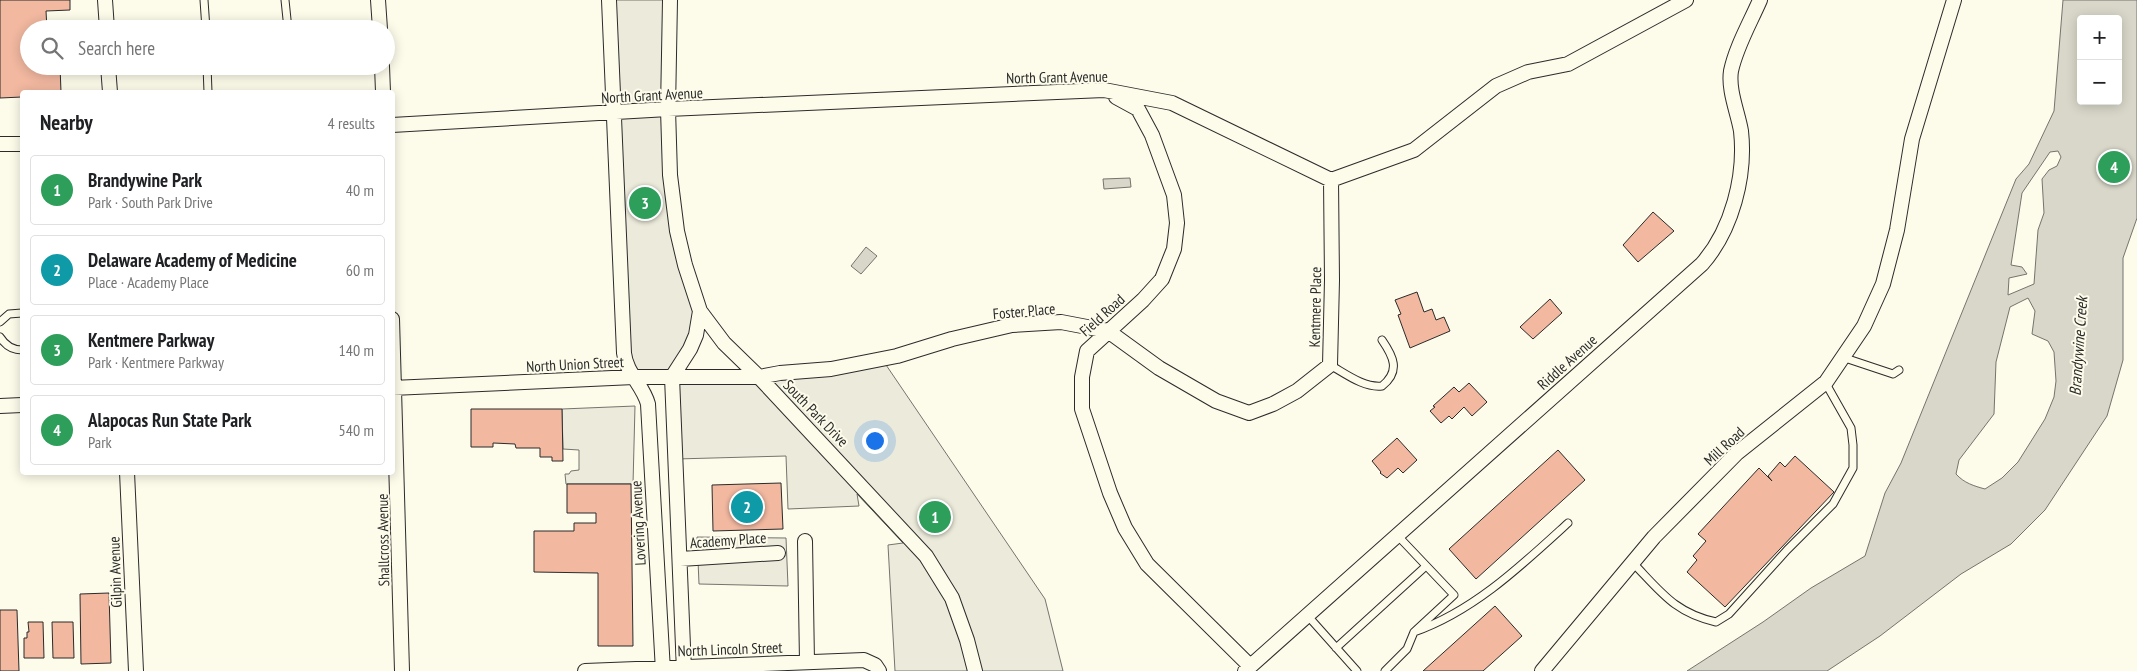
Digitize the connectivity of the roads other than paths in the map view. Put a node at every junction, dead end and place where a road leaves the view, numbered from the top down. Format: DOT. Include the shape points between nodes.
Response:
graph roads {
  1 [pos="105,0"];
  2 [pos="204,0"];
  3 [pos="285,0"];
  4 [pos="378,0"];
  5 [pos="609,0"];
  6 [pos="670,0"];
  7 [pos="1686,0"];
  8 [pos="1760,0"];
  9 [pos="1954,0"];
  10 [pos="106,20"];
  11 [pos="205,20"];
  12 [pos="287,20"];
  13 [pos="379,20"];
  14 [pos="109,75"];
  15 [pos="207,75"];
  16 [pos="382,75"];
  17 [pos="110,90"];
  18 [pos="208,90"];
  19 [pos="383,90"];
  20 [pos="1104,90"];
  21 [pos="668,109"];
  22 [pos="614,113"];
  23 [pos="395,125"];
  24 [pos="0,144"];
  25 [pos="20,144"];
  26 [pos="1331,180"];
  27 [pos="700,311"];
  28 [pos="20,313"];
  29 [pos="0,322"];
  30 [pos="1108,331"];
  31 [pos="0,336"];
  32 [pos="1382,340"];
  33 [pos="20,350"];
  34 [pos="1842,358"];
  35 [pos="1330,365"];
  36 [pos="1899,370"];
  37 [pos="634,377"];
  38 [pos="672,377"];
  39 [pos="759,377"];
  40 [pos="1825,382"];
  41 [pos="395,388"];
  42 [pos="20,404"];
  43 [pos="1273,404"];
  44 [pos="0,406"];
  45 [pos="395,423"];
  46 [pos="128,475"];
  47 [pos="1568,523"];
  48 [pos="1397,535"];
  49 [pos="805,542"];
  50 [pos="778,552"];
  51 [pos="680,559"];
  52 [pos="1632,563"];
  53 [pos="1426,566"];
  54 [pos="1307,615"];
  55 [pos="1414,632"];
  56 [pos="1336,648"];
  57 [pos="807,662"];
  58 [pos="877,668"];
  59 [pos="1247,668"];
  60 [pos="663,669"];
  61 [pos="684,669"];
  62 [pos="136,671"];
  63 [pos="402,671"];
  64 [pos="585,671"];
  65 [pos="975,671"];
  66 [pos="1357,671"];
  67 [pos="1385,671"];
  68 [pos="1542,671"];
  1 -- 10 [label="street"];
  2 -- 11 [label="lane"];
  3 -- 12 [label="lane"];
  4 -- 13 [label="street"];
  5 -- 22 [label="street, Lovering Avenue"];
  6 -- 21 [label="street, South Park Drive"];
  7 -- 26 [label="street" via="1568,64 1528,72 1496,86 1414,150"];
  8 -- 48 [label="street, Riddle Avenue" via="1736,53 1731,73 1742,157 1737,191 1725,228 1713,251"];
  9 -- 34 [label="street, Mill Road" via="1912,139 1897,230 1883,284 1864,326"];
  14 -- 17 [label="street"];
  15 -- 18 [label="lane"];
  16 -- 19 [label="street"];
  20 -- 21 [label="street, North Grant Avenue"];
  20 -- 26 [label="street, North Grant Avenue" via="1172,103"];
  20 -- 30 [label="street, Field Road" via="1138,109 1152,135 1174,195 1177,223 1174,248 1162,279"];
  21 -- 22 [label="street, North Grant Avenue"];
  21 -- 27 [label="street, South Park Drive" via="670,175 677,231 684,265"];
  22 -- 23 [label="street, North Grant Avenue"];
  22 -- 37 [label="street, Lovering Avenue" via="624,353"];
  24 -- 25 [label="street"];
  26 -- 35 [label="street, Kentmere Place"];
  27 -- 38 [label="street" via="693,342"];
  27 -- 39 [label="street, South Park Drive" via="719,338"];
  28 -- 29 [label="lane" via="9,314"];
  30 -- 39 [label="street, Foster Place" via="1061,322 1012,325 897,356 831,369"];
  30 -- 43 [label="street, Foster Place" via="1159,368 1216,401 1249,413"];
  30 -- 59 [label="street, Field Road" via="1087,351 1082,377 1082,409 1110,493 1125,528 1147,564"];
  31 -- 33 [label="lane" via="5,344"];
  32 -- 35 [label="lane" via="1392,354 1394,368 1382,386 1362,382"];
  34 -- 36 [label="lane" via="1894,374"];
  34 -- 40 [label="street, Mill Road"];
  35 -- 43 [label="street, Kentmere Place" via="1297,391"];
  37 -- 38 [label="street, North Union Street"];
  37 -- 41 [label="street, North Union Street"];
  37 -- 60 [label="street, Lovering Avenue" via="648,404"];
  38 -- 39 [label="street, North Union Street"];
  38 -- 51 [label="street"];
  39 -- 65 [label="street, South Park Drive" via="926,556 952,598"];
  40 -- 52 [label="street, Mill Road" via="1737,453"];
  40 -- 52 [label="lane" via="1851,428 1853,468 1833,504 1728,614 1716,622 1696,618 1674,605"];
  42 -- 44 [label="street"];
  45 -- 63 [label="street, Shallcross Avenue"];
  46 -- 62 [label="street, Gilpin Avenue"];
  47 -- 55 [label="lane" via="1508,577 1439,623"];
  48 -- 53 [label="lane"];
  48 -- 54 [label="street, Riddle Avenue"];
  49 -- 57 [label="street"];
  50 -- 51 [label="street, Academy Place"];
  51 -- 61 [label="street"];
  52 -- 68 [label="street, Mill Road"];
  53 -- 55 [label="lane" via="1454,595"];
  53 -- 56 [label="lane"];
  54 -- 56 [label="lane"];
  54 -- 59 [label="street, Riddle Avenue"];
  55 -- 67 [label="lane" via="1407,649"];
  56 -- 66 [label="lane"];
  57 -- 58 [label="street, North Lincoln Street" via="864,660"];
  57 -- 61 [label="street, North Lincoln Street"];
  60 -- 61 [label="street, North Lincoln Street"];
  60 -- 64 [label="street, North Lincoln Street"];
}
